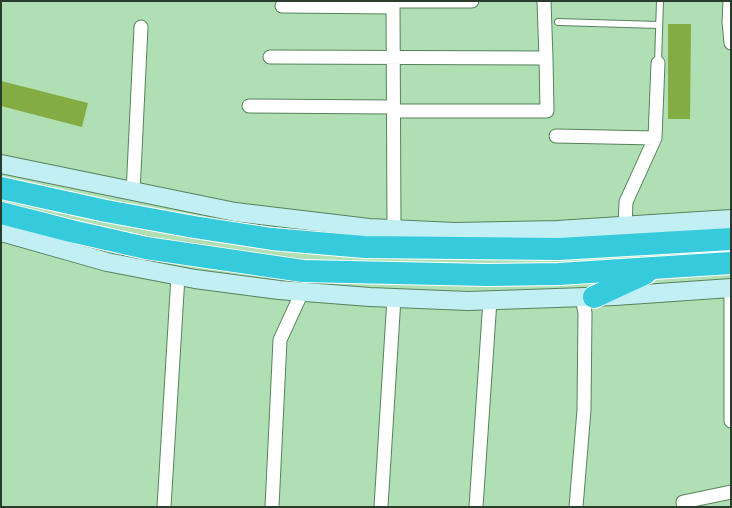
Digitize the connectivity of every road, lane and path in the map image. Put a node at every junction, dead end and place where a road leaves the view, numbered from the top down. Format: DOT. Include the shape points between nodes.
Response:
graph roads {
  1 [pos="472,1"];
  2 [pos="544,1"];
  3 [pos="660,1"];
  4 [pos="730,1"];
  5 [pos="393,3"];
  6 [pos="282,6"];
  7 [pos="558,22"];
  8 [pos="659,24"];
  9 [pos="141,27"];
  10 [pos="731,44"];
  11 [pos="270,57"];
  12 [pos="393,58"];
  13 [pos="546,58"];
  14 [pos="658,63"];
  15 [pos="249,106"];
  16 [pos="394,109"];
  17 [pos="556,136"];
  18 [pos="655,138"];
  19 [pos="1,164"];
  20 [pos="6,189"];
  21 [pos="133,192"];
  22 [pos="731,219"];
  23 [pos="2,220"];
  24 [pos="625,226"];
  25 [pos="394,229"];
  26 [pos="731,239"];
  27 [pos="731,263"];
  28 [pos="658,267"];
  29 [pos="178,276"];
  30 [pos="731,288"];
  31 [pos="302,292"];
  32 [pos="588,297"];
  33 [pos="394,298"];
  34 [pos="490,300"];
  35 [pos="731,319"];
  36 [pos="731,422"];
  37 [pos="731,492"];
  38 [pos="164,507"];
  39 [pos="272,507"];
  40 [pos="381,507"];
  41 [pos="476,507"];
  42 [pos="576,507"];
  43 [pos="684,507"];
  1 -- 5 [label="street"];
  2 -- 13 [label="street"];
  3 -- 8 [label="lane"];
  4 -- 10 [label="street" via="728,22"];
  5 -- 6 [label="street"];
  5 -- 12 [label="street"];
  7 -- 8 [label="lane"];
  8 -- 14 [label="lane"];
  9 -- 21 [label="street"];
  11 -- 12 [label="street"];
  12 -- 13 [label="street"];
  12 -- 16 [label="street"];
  13 -- 16 [label="street" via="547,111"];
  14 -- 18 [label="street"];
  15 -- 16 [label="street"];
  16 -- 25 [label="street"];
  17 -- 18 [label="street"];
  18 -- 24 [label="street" via="626,202"];
  19 -- 21 [label="street"];
  20 -- 26 [label="highway" via="194,227 272,239 364,247 559,249"];
  21 -- 25 [label="street" via="235,212"];
  22 -- 24 [label="street"];
  23 -- 28 [label="highway" via="71,231 146,248 303,271 487,276"];
  23 -- 29 [label="street" via="107,262"];
  24 -- 25 [label="street" via="455,232"];
  27 -- 28 [label="highway"];
  28 -- 32 [label="highway"];
  29 -- 31 [label="street"];
  29 -- 38 [label="street"];
  30 -- 32 [label="street"];
  30 -- 35 [label="street"];
  31 -- 33 [label="street"];
  31 -- 39 [label="street" via="280,340"];
  32 -- 34 [label="street"];
  32 -- 42 [label="street" via="585,313 584,403"];
  33 -- 34 [label="street"];
  33 -- 40 [label="street"];
  34 -- 41 [label="street"];
  35 -- 36 [label="street"];
  37 -- 43 [label="street" via="683,502"];
}
